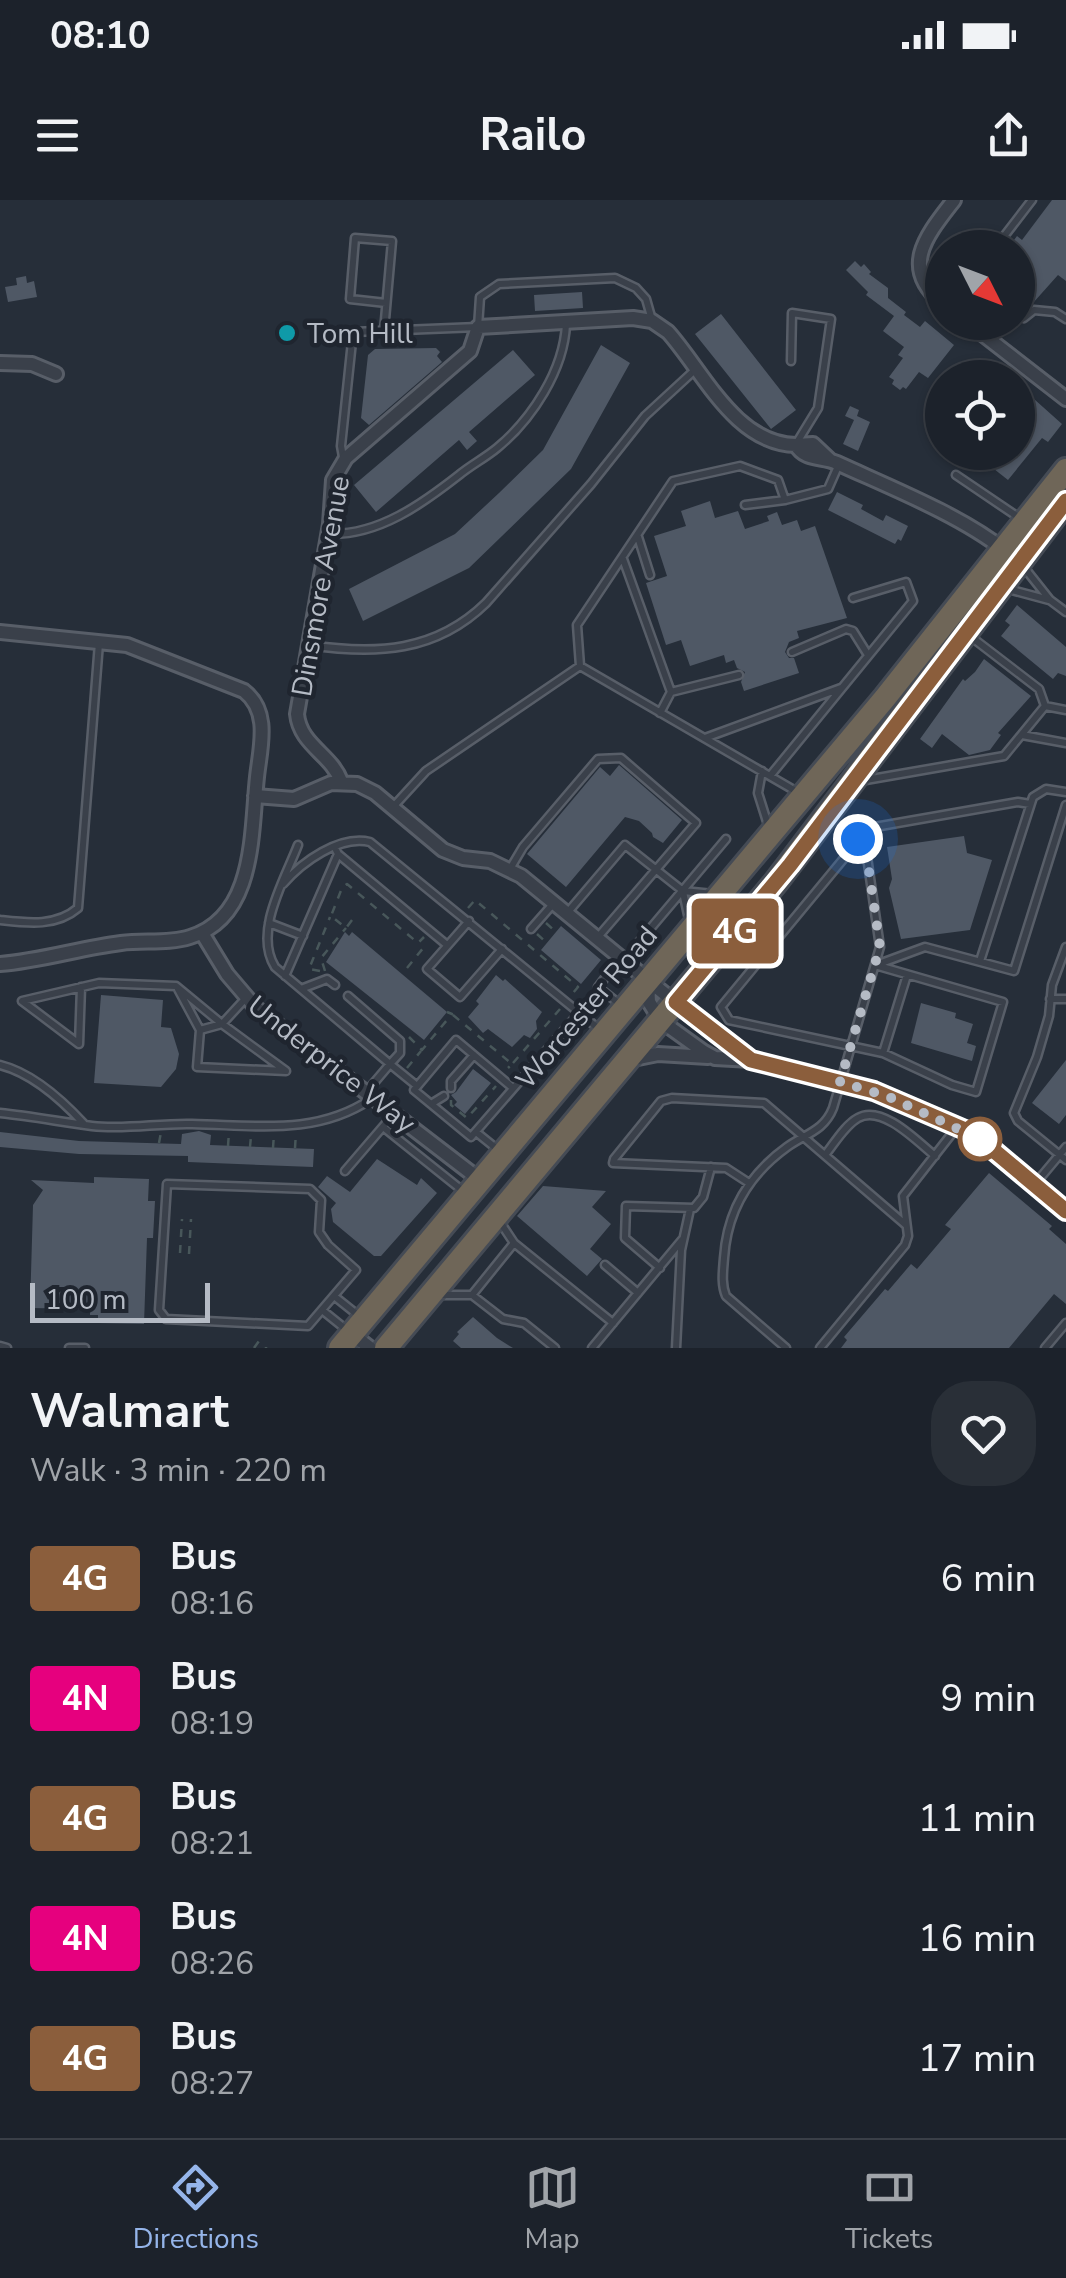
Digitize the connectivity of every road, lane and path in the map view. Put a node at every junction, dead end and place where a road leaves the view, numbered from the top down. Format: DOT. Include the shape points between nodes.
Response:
graph roads {
  1 [pos="954,200"];
  2 [pos="1032,200"];
  3 [pos="932,230"];
  4 [pos="1009,230"];
  5 [pos="925,242"];
  6 [pos="925,283"];
  7 [pos="386,302"];
  8 [pos="1035,310"];
  9 [pos="1066,319"];
  10 [pos="652,321"];
  11 [pos="566,322"];
  12 [pos="478,327"];
  13 [pos="384,331"];
  14 [pos="990,340"];
  15 [pos="791,361"];
  16 [pos="0,364"];
  17 [pos="697,368"];
  18 [pos="56,374"];
  19 [pos="1066,399"];
  20 [pos="796,445"];
  21 [pos="344,461"];
  22 [pos="835,462"];
  23 [pos="1066,470"];
  24 [pos="956,475"];
  25 [pos="785,500"];
  26 [pos="1066,501"];
  27 [pos="745,506"];
  28 [pos="1026,522"];
  29 [pos="328,534"];
  30 [pos="638,536"];
  31 [pos="1012,555"];
  32 [pos="623,559"];
  33 [pos="650,575"];
  34 [pos="996,591"];
  35 [pos="853,598"];
  36 [pos="1050,600"];
  37 [pos="1066,612"];
  38 [pos="0,632"];
  39 [pos="964,632"];
  40 [pos="99,642"];
  41 [pos="308,645"];
  42 [pos="792,652"];
  43 [pos="868,655"];
  44 [pos="580,666"];
  45 [pos="739,676"];
  46 [pos="842,687"];
  47 [pos="671,692"];
  48 [pos="1044,706"];
  49 [pos="1066,710"];
  50 [pos="660,712"];
  51 [pos="1022,735"];
  52 [pos="705,738"];
  53 [pos="1066,743"];
  54 [pos="766,774"];
  55 [pos="341,781"];
  56 [pos="851,782"];
  57 [pos="1066,792"];
  58 [pos="803,795"];
  59 [pos="255,796"];
  60 [pos="1030,804"];
  61 [pos="1066,805"];
  62 [pos="392,808"];
  63 [pos="771,833"];
  64 [pos="726,839"];
  65 [pos="858,839"];
  66 [pos="298,845"];
  67 [pos="336,851"];
  68 [pos="510,869"];
  69 [pos="656,870"];
  70 [pos="283,884"];
  71 [pos="682,891"];
  72 [pos="719,895"];
  73 [pos="554,902"];
  74 [pos="468,909"];
  75 [pos="568,913"];
  76 [pos="331,916"];
  77 [pos="541,918"];
  78 [pos="0,920"];
  79 [pos="352,920"];
  80 [pos="468,920"];
  81 [pos="270,923"];
  82 [pos="346,928"];
  83 [pos="531,929"];
  84 [pos="691,929"];
  85 [pos="556,932"];
  86 [pos="202,933"];
  87 [pos="302,936"];
  88 [pos="597,937"];
  89 [pos="640,942"];
  90 [pos="547,943"];
  91 [pos="447,945"];
  92 [pos="424,947"];
  93 [pos="1066,947"];
  94 [pos="502,948"];
  95 [pos="431,953"];
  96 [pos="621,957"];
  97 [pos="980,961"];
  98 [pos="0,964"];
  99 [pos="875,965"];
  100 [pos="406,968"];
  101 [pos="907,974"];
  102 [pos="285,976"];
  103 [pos="648,979"];
  104 [pos="335,984"];
  105 [pos="176,986"];
  106 [pos="81,987"];
  107 [pos="301,988"];
  108 [pos="572,995"];
  109 [pos="348,996"];
  110 [pos="246,998"];
  111 [pos="1066,998"];
  112 [pos="1050,999"];
  113 [pos="562,1006"];
  114 [pos="625,1008"];
  115 [pos="579,1012"];
  116 [pos="668,1012"];
  117 [pos="222,1024"];
  118 [pos="200,1030"];
  119 [pos="403,1032"];
  120 [pos="604,1032"];
  121 [pos="422,1038"];
  122 [pos="416,1045"];
  123 [pos="849,1047"];
  124 [pos="422,1050"];
  125 [pos="883,1053"];
  126 [pos="474,1055"];
  127 [pos="715,1058"];
  128 [pos="751,1060"];
  129 [pos="390,1064"];
  130 [pos="512,1064"];
  131 [pos="0,1065"];
  132 [pos="623,1066"];
  133 [pos="407,1068"];
  134 [pos="511,1077"];
  135 [pos="840,1082"];
  136 [pos="449,1084"];
  137 [pos="417,1086"];
  138 [pos="501,1088"];
  139 [pos="513,1088"];
  140 [pos="370,1094"];
  141 [pos="439,1097"];
  142 [pos="0,1113"];
  143 [pos="395,1113"];
  144 [pos="84,1124"];
  145 [pos="274,1125"];
  146 [pos="296,1126"];
  147 [pos="958,1126"];
  148 [pos="383,1127"];
  149 [pos="476,1132"];
  150 [pos="805,1138"];
  151 [pos="1066,1147"];
  152 [pos="274,1148"];
  153 [pos="295,1148"];
  154 [pos="502,1153"];
  155 [pos="825,1155"];
  156 [pos="934,1156"];
  157 [pos="1063,1157"];
  158 [pos="712,1167"];
  159 [pos="345,1172"];
  160 [pos="749,1184"];
  161 [pos="1035,1184"];
  162 [pos="474,1188"];
  163 [pos="690,1210"];
  164 [pos="1066,1211"];
  165 [pos="496,1217"];
  166 [pos="182,1219"];
  167 [pos="191,1219"];
  168 [pos="906,1225"];
  169 [pos="682,1240"];
  170 [pos="514,1243"];
  171 [pos="180,1253"];
  172 [pos="190,1254"];
  173 [pos="605,1265"];
  174 [pos="660,1268"];
  175 [pos="432,1292"];
  176 [pos="638,1293"];
  177 [pos="472,1295"];
  178 [pos="334,1296"];
  179 [pos="322,1310"];
  180 [pos="613,1323"];
  181 [pos="1066,1323"];
  182 [pos="369,1340"];
  183 [pos="259,1341"];
  184 [pos="0,1346"];
  185 [pos="8,1348"];
  186 [pos="69,1348"];
  187 [pos="85,1348"];
  188 [pos="254,1348"];
  189 [pos="555,1348"];
  190 [pos="592,1348"];
  191 [pos="676,1348"];
  192 [pos="786,1348"];
  193 [pos="820,1348"];
  194 [pos="1045,1348"];
  1 -- 3 [label="street"];
  2 -- 4 [label="lane"];
  5 -- 6 [label="street"];
  7 -- 7 [label="lane" via="392,241 355,238 350,299"];
  7 -- 13 [label="lane"];
  8 -- 9 [label="lane"];
  10 -- 11 [label="street"];
  10 -- 12 [label="lane" via="651,306 636,288 614,278 499,284 480,296"];
  10 -- 17 [label="street"];
  11 -- 12 [label="street"];
  11 -- 29 [label="lane" via="552,376 526,418 496,448 402,514 372,528"];
  12 -- 13 [label="lane"];
  12 -- 21 [label="street, Dinsmore Avenue" via="462,358"];
  13 -- 21 [label="lane" via="352,332"];
  14 -- 19 [label="street"];
  15 -- 20 [label="lane" via="792,313 831,320 818,408"];
  16 -- 18 [label="street" via="32,364"];
  17 -- 20 [label="street" via="756,434"];
  17 -- 41 [label="lane" via="657,402 486,604 454,630 397,649"];
  20 -- 22 [label="street" via="813,444"];
  21 -- 29 [label="street, Dinsmore Avenue" via="333,480"];
  22 -- 25 [label="lane" via="828,489"];
  22 -- 31 [label="street"];
  23 -- 28 [label="highway, Worcester Road"];
  24 -- 28 [label="lane"];
  25 -- 27 [label="lane"];
  25 -- 30 [label="lane" via="778,480 740,466 672,480"];
  26 -- 31 [label="highway, Worcester Road"];
  28 -- 31 [label="highway, Worcester Road"];
  29 -- 41 [label="street, Dinsmore Avenue"];
  30 -- 32 [label="lane"];
  30 -- 33 [label="lane"];
  31 -- 34 [label="highway, Worcester Road"];
  31 -- 36 [label="lane"];
  31 -- 58 [label="highway, Worcester Road"];
  32 -- 44 [label="lane" via="577,625"];
  32 -- 47 [label="lane"];
  34 -- 36 [label="lane"];
  34 -- 39 [label="highway, Worcester Road"];
  35 -- 43 [label="lane" via="906,582 913,601"];
  36 -- 37 [label="lane"];
  38 -- 40 [label="street"];
  39 -- 48 [label="lane" via="1039,689"];
  39 -- 56 [label="highway, Worcester Road"];
  40 -- 59 [label="street" via="138,648 252,697 262,721"];
  40 -- 78 [label="lane" via="78,908 45,922"];
  41 -- 55 [label="street, Dinsmore Avenue" via="298,724"];
  42 -- 43 [label="lane" via="846,629"];
  43 -- 46 [label="lane"];
  44 -- 50 [label="lane"];
  44 -- 62 [label="lane" via="426,771"];
  45 -- 47 [label="lane"];
  46 -- 52 [label="lane"];
  46 -- 54 [label="lane"];
  47 -- 50 [label="lane"];
  48 -- 49 [label="lane"];
  48 -- 51 [label="lane"];
  50 -- 52 [label="lane"];
  51 -- 53 [label="lane"];
  51 -- 56 [label="lane" via="1000,758"];
  52 -- 54 [label="lane"];
  54 -- 58 [label="lane"];
  54 -- 63 [label="lane" via="758,793"];
  55 -- 59 [label="street" via="294,799"];
  55 -- 62 [label="street" via="367,788"];
  56 -- 116 [label="highway, Worcester Road"];
  57 -- 60 [label="lane" via="1039,791"];
  58 -- 63 [label="highway, Worcester Road"];
  59 -- 86 [label="street" via="242,888"];
  60 -- 65 [label="lane" via="875,826"];
  60 -- 97 [label="lane"];
  61 -- 97 [label="lane" via="1014,971"];
  62 -- 68 [label="street" via="443,850"];
  63 -- 72 [label="highway, Worcester Road"];
  64 -- 71 [label="lane"];
  65 -- 99 [label="lane" via="866,850 880,939"];
  65 -- 123 [label="lane" via="721,1007 737,1022"];
  66 -- 70 [label="lane"];
  67 -- 70 [label="lane" via="301,863"];
  67 -- 80 [label="lane" via="353,841 370,842"];
  67 -- 87 [label="lane"];
  67 -- 91 [label="lane"];
  68 -- 69 [label="lane" via="598,759 620,758 696,823"];
  68 -- 73 [label="street"];
  69 -- 71 [label="lane"];
  69 -- 75 [label="lane" via="625,845"];
  69 -- 88 [label="lane"];
  70 -- 81 [label="lane"];
  71 -- 72 [label="lane"];
  71 -- 84 [label="lane"];
  71 -- 89 [label="lane"];
  72 -- 84 [label="highway, Worcester Road"];
  73 -- 75 [label="street"];
  73 -- 77 [label="lane"];
  74 -- 108 [label="path" via="475,900 578,987"];
  75 -- 88 [label="street"];
  76 -- 82 [label="path"];
  76 -- 82 [label="path" via="308,971 328,972 321,958"];
  76 -- 92 [label="path" via="347,884 418,943 424,937"];
  77 -- 83 [label="lane"];
  77 -- 85 [label="path"];
  79 -- 82 [label="path"];
  80 -- 91 [label="lane"];
  80 -- 94 [label="lane"];
  81 -- 87 [label="lane"];
  81 -- 102 [label="lane" via="268,956"];
  83 -- 90 [label="path"];
  84 -- 103 [label="highway, Worcester Road"];
  86 -- 98 [label="street"];
  86 -- 110 [label="street, Underprice Way"];
  87 -- 102 [label="lane"];
  88 -- 96 [label="street"];
  91 -- 94 [label="lane" via="427,969 460,997"];
  92 -- 95 [label="path"];
  92 -- 100 [label="path"];
  93 -- 112 [label="lane"];
  94 -- 115 [label="lane"];
  96 -- 103 [label="street"];
  96 -- 114 [label="lane" via="598,987"];
  97 -- 99 [label="lane" via="925,947"];
  99 -- 101 [label="lane"];
  99 -- 123 [label="lane"];
  101 -- 125 [label="lane"];
  101 -- 125 [label="lane" via="1003,1002 976,1092"];
  102 -- 107 [label="lane"];
  103 -- 114 [label="highway, Worcester Road"];
  103 -- 116 [label="street"];
  103 -- 116 [label="street" via="649,1002"];
  104 -- 107 [label="lane" via="327,978"];
  105 -- 106 [label="lane"];
  105 -- 117 [label="lane"];
  105 -- 118 [label="lane"];
  106 -- 106 [label="lane" via="51,994 22,1001 79,1044"];
  107 -- 129 [label="lane"];
  109 -- 129 [label="lane" via="400,1041"];
  110 -- 117 [label="lane"];
  110 -- 140 [label="street, Underprice Way"];
  111 -- 112 [label="lane"];
  112 -- 157 [label="lane" via="1014,1113"];
  113 -- 130 [label="path"];
  114 -- 120 [label="highway, Worcester Road"];
  115 -- 120 [label="lane"];
  115 -- 139 [label="lane"];
  116 -- 127 [label="street" via="692,1045"];
  116 -- 128 [label="street"];
  116 -- 132 [label="highway, Worcester Road"];
  117 -- 118 [label="lane"];
  117 -- 118 [label="lane" via="286,1071 198,1067"];
  119 -- 122 [label="path"];
  120 -- 154 [label="highway, Worcester Road"];
  121 -- 122 [label="path"];
  122 -- 124 [label="path"];
  123 -- 125 [label="lane"];
  123 -- 135 [label="lane"];
  124 -- 130 [label="path" via="450,1013"];
  124 -- 133 [label="path"];
  126 -- 136 [label="lane"];
  126 -- 137 [label="lane" via="456,1040"];
  126 -- 139 [label="lane"];
  127 -- 128 [label="street"];
  127 -- 132 [label="street" via="648,1054"];
  128 -- 135 [label="street"];
  129 -- 137 [label="lane"];
  129 -- 140 [label="lane"];
  130 -- 134 [label="path" via="505,1071"];
  131 -- 144 [label="lane" via="16,1069"];
  132 -- 165 [label="highway, Worcester Road"];
  135 -- 147 [label="street"];
  135 -- 150 [label="lane" via="828,1120"];
  137 -- 141 [label="lane"];
  138 -- 141 [label="path" via="467,1118"];
  139 -- 149 [label="lane"];
  140 -- 143 [label="street, Underprice Way"];
  140 -- 146 [label="lane" via="322,1122"];
  141 -- 149 [label="lane" via="471,1137"];
  142 -- 144 [label="lane"];
  143 -- 148 [label="lane"];
  143 -- 162 [label="street, Underprice Way"];
  144 -- 145 [label="lane"];
  145 -- 146 [label="lane"];
  145 -- 152 [label="path"];
  146 -- 153 [label="path"];
  147 -- 156 [label="lane"];
  147 -- 161 [label="street"];
  148 -- 159 [label="lane"];
  148 -- 162 [label="lane"];
  149 -- 154 [label="lane"];
  150 -- 155 [label="lane"];
  150 -- 158 [label="lane" via="762,1103 668,1099 652,1108 614,1162"];
  150 -- 160 [label="lane"];
  151 -- 157 [label="lane"];
  154 -- 162 [label="highway, Worcester Road"];
  155 -- 156 [label="lane" via="866,1116 894,1122"];
  155 -- 168 [label="lane"];
  156 -- 168 [label="lane" via="903,1196"];
  157 -- 161 [label="lane"];
  158 -- 160 [label="lane" via="733,1170"];
  158 -- 163 [label="lane" via="702,1200"];
  160 -- 192 [label="lane" via="729,1223 723,1291"];
  161 -- 164 [label="street"];
  162 -- 182 [label="highway, Worcester Road"];
  163 -- 169 [label="lane"];
  163 -- 174 [label="lane" via="626,1206 624,1238"];
  165 -- 170 [label="lane"];
  165 -- 175 [label="highway, Worcester Road"];
  166 -- 171 [label="path"];
  167 -- 172 [label="path"];
  168 -- 193 [label="lane" via="905,1244"];
  169 -- 174 [label="lane"];
  169 -- 191 [label="lane"];
  170 -- 177 [label="lane"];
  170 -- 180 [label="lane"];
  173 -- 176 [label="lane"];
  174 -- 176 [label="lane"];
  175 -- 177 [label="lane"];
  175 -- 182 [label="highway, Worcester Road" via="416,1311"];
  176 -- 180 [label="lane"];
  177 -- 189 [label="lane"];
  178 -- 179 [label="lane"];
  178 -- 179 [label="lane" via="356,1270 319,1232 321,1200 310,1189 167,1184 160,1310 166,1319 308,1326"];
  178 -- 182 [label="lane"];
  179 -- 182 [label="lane"];
  180 -- 190 [label="lane"];
  181 -- 194 [label="lane"];
  183 -- 188 [label="path"];
  184 -- 185 [label="lane"];
  186 -- 187 [label="lane"];
}
